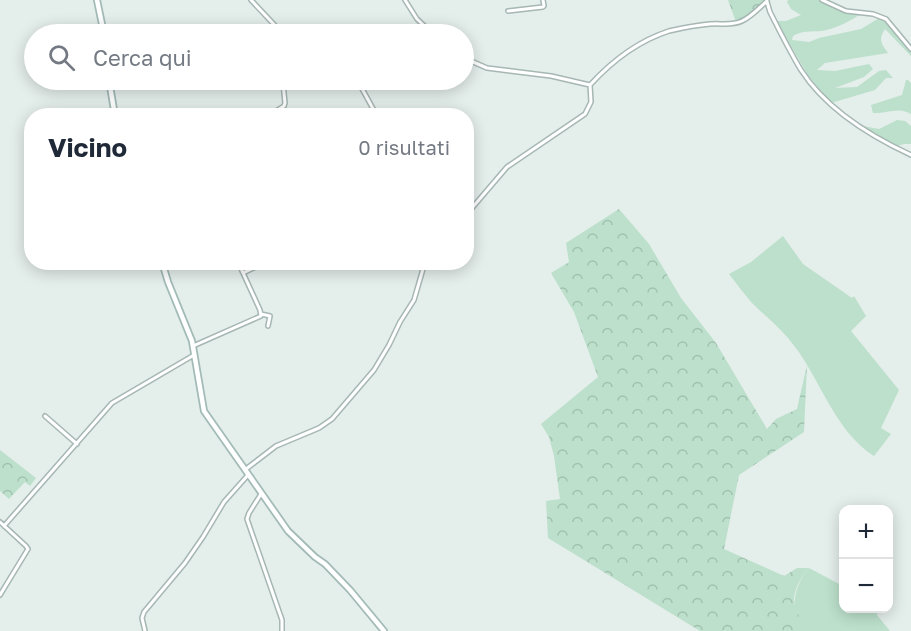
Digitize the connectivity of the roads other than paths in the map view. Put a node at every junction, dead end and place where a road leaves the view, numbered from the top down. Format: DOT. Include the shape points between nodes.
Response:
graph roads {
  1 [pos="97,0"];
  2 [pos="251,0"];
  3 [pos="405,0"];
  4 [pos="543,0"];
  5 [pos="822,0"];
  6 [pos="767,1"];
  7 [pos="508,11"];
  8 [pos="102,24"];
  9 [pos="274,24"];
  10 [pos="421,24"];
  11 [pos="911,50"];
  12 [pos="474,63"];
  13 [pos="590,85"];
  14 [pos="111,90"];
  15 [pos="283,90"];
  16 [pos="363,90"];
  17 [pos="114,108"];
  18 [pos="281,108"];
  19 [pos="373,108"];
  20 [pos="911,155"];
  21 [pos="474,206"];
  22 [pos="164,270"];
  23 [pos="242,270"];
  24 [pos="249,270"];
  25 [pos="423,270"];
  26 [pos="243,273"];
  27 [pos="261,314"];
  28 [pos="268,326"];
  29 [pos="193,346"];
  30 [pos="194,355"];
  31 [pos="45,416"];
  32 [pos="77,444"];
  33 [pos="247,473"];
  34 [pos="261,494"];
  35 [pos="0,522"];
  36 [pos="4,526"];
  37 [pos="0,595"];
  38 [pos="145,631"];
  39 [pos="282,631"];
  40 [pos="384,631"];
  1 -- 8 [label="street"];
  2 -- 9 [label="street"];
  3 -- 10 [label="street"];
  4 -- 7 [label="street" via="543,7"];
  5 -- 11 [label="street" via="846,11 886,19"];
  6 -- 13 [label="street" via="740,22 670,31 643,42"];
  6 -- 20 [label="street" via="802,71 824,98 853,122"];
  12 -- 13 [label="street" via="486,68"];
  13 -- 21 [label="street" via="591,102 585,114 507,167"];
  14 -- 17 [label="street"];
  15 -- 18 [label="street" via="285,103"];
  16 -- 19 [label="street"];
  22 -- 29 [label="street"];
  23 -- 26 [label="street"];
  24 -- 26 [label="street"];
  25 -- 33 [label="street" via="414,300 361,386 327,423 276,446"];
  26 -- 27 [label="street"];
  27 -- 28 [label="street" via="270,315"];
  27 -- 29 [label="street" via="260,318"];
  29 -- 30 [label="street"];
  30 -- 32 [label="street" via="112,403"];
  30 -- 33 [label="street" via="204,411"];
  31 -- 32 [label="street"];
  32 -- 36 [label="street"];
  33 -- 34 [label="street"];
  33 -- 38 [label="street" via="185,563 144,612"];
  34 -- 39 [label="street" via="247,519 282,619"];
  34 -- 40 [label="street" via="293,537 325,564"];
  35 -- 36 [label="street"];
  36 -- 37 [label="street" via="28,549"];
}
